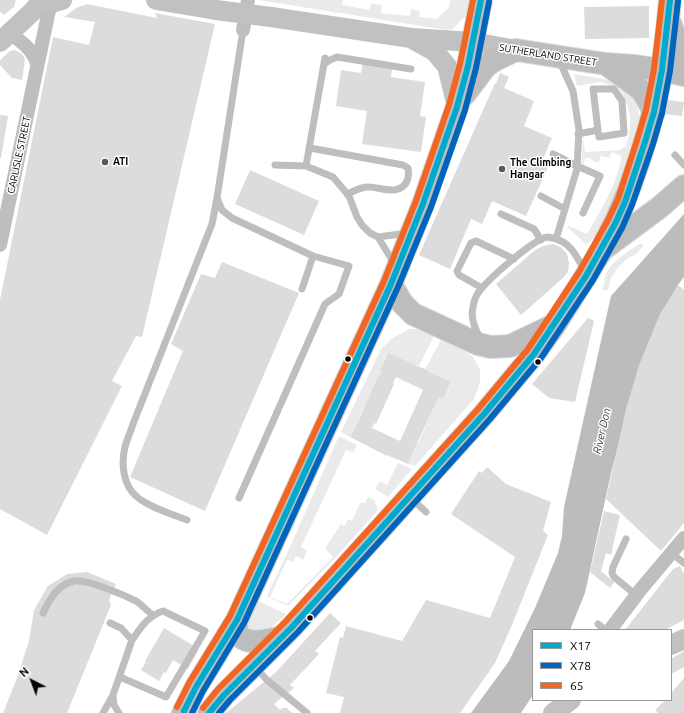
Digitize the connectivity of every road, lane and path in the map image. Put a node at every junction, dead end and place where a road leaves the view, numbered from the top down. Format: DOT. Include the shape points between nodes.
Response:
graph roads {
  1 [pos="156,0"];
  2 [pos="248,0"];
  3 [pos="481,0"];
  4 [pos="50,1"];
  5 [pos="669,9"];
  6 [pos="243,30"];
  7 [pos="5,38"];
  8 [pos="411,38"];
  9 [pos="473,42"];
  10 [pos="516,50"];
  11 [pos="557,56"];
  12 [pos="37,64"];
  13 [pos="606,64"];
  14 [pos="684,65"];
  15 [pos="411,69"];
  16 [pos="662,70"];
  17 [pos="684,75"];
  18 [pos="457,107"];
  19 [pos="654,112"];
  20 [pos="598,130"];
  21 [pos="578,134"];
  22 [pos="310,148"];
  23 [pos="553,154"];
  24 [pos="674,155"];
  25 [pos="684,165"];
  26 [pos="275,166"];
  27 [pos="306,166"];
  28 [pos="577,166"];
  29 [pos="684,186"];
  30 [pos="347,194"];
  31 [pos="541,196"];
  32 [pos="217,198"];
  33 [pos="565,209"];
  34 [pos="583,213"];
  35 [pos="501,214"];
  36 [pos="412,232"];
  37 [pos="378,237"];
  38 [pos="556,239"];
  39 [pos="541,240"];
  40 [pos="0,245"];
  41 [pos="602,250"];
  42 [pos="313,256"];
  43 [pos="514,259"];
  44 [pos="394,276"];
  45 [pos="586,276"];
  46 [pos="482,288"];
  47 [pos="302,289"];
  48 [pos="555,325"];
  49 [pos="482,345"];
  50 [pos="409,496"];
  51 [pos="239,498"];
  52 [pos="426,512"];
  53 [pos="187,520"];
  54 [pos="684,538"];
  55 [pos="626,539"];
  56 [pos="671,554"];
  57 [pos="684,563"];
  58 [pos="636,595"];
  59 [pos="43,613"];
  60 [pos="153,615"];
  61 [pos="237,620"];
  62 [pos="110,623"];
  63 [pos="604,627"];
  64 [pos="282,637"];
  65 [pos="684,639"];
  66 [pos="132,640"];
  67 [pos="672,645"];
  68 [pos="253,666"];
  69 [pos="120,677"];
  70 [pos="113,695"];
  71 [pos="103,713"];
  72 [pos="119,713"];
  73 [pos="183,713"];
  74 [pos="210,713"];
  75 [pos="307,713"];
  1 -- 8 [label="main road, SUTHERLAND STREET, bridge"];
  2 -- 6 [label="street"];
  3 -- 9 [label="main road"];
  4 -- 7 [label="main road" via="33,11"];
  4 -- 12 [label="street, CARLISLE STREET"];
  5 -- 14 [label="main road"];
  5 -- 16 [label="main road"];
  6 -- 32 [label="lane"];
  7 -- 12 [label="street" via="28,47"];
  8 -- 9 [label="main road, SUTHERLAND STREET"];
  8 -- 18 [label="main road, SUTHERLAND STREET" via="434,51 447,66"];
  9 -- 10 [label="main road, SUTHERLAND STREET"];
  9 -- 18 [label="main road"];
  10 -- 11 [label="main road, SUTHERLAND STREET"];
  10 -- 18 [label="main road" via="486,66"];
  11 -- 13 [label="main road, SUTHERLAND STREET"];
  11 -- 21 [label="lane" via="573,90"];
  12 -- 40 [label="street, CARLISLE STREET"];
  13 -- 16 [label="main road, SUTHERLAND STREET"];
  13 -- 19 [label="main road" via="643,92"];
  15 -- 22 [label="lane" via="337,58 324,61"];
  16 -- 17 [label="main road, SUTHERLAND STREET"];
  16 -- 19 [label="main road"];
  18 -- 36 [label="main road"];
  19 -- 41 [label="main road" via="625,202"];
  20 -- 20 [label="lane" via="593,89 614,89 622,102 624,133 599,137"];
  20 -- 21 [label="lane"];
  21 -- 28 [label="lane"];
  22 -- 27 [label="lane"];
  22 -- 30 [label="lane" via="408,168 407,181 402,188 395,191 367,187"];
  23 -- 28 [label="lane"];
  24 -- 25 [label="lane"];
  26 -- 27 [label="lane"];
  27 -- 30 [label="lane" via="333,177"];
  28 -- 33 [label="lane"];
  28 -- 34 [label="lane" via="600,176"];
  29 -- 41 [label="main road"];
  30 -- 37 [label="lane" via="362,225"];
  31 -- 33 [label="lane"];
  32 -- 42 [label="lane" via="222,210 232,218"];
  32 -- 53 [label="lane" via="212,224 125,447 123,461 128,485 136,496"];
  33 -- 38 [label="lane"];
  35 -- 39 [label="lane" via="534,229"];
  36 -- 37 [label="lane"];
  36 -- 44 [label="main road"];
  37 -- 44 [label="lane"];
  38 -- 39 [label="lane" via="547,237"];
  38 -- 45 [label="lane" via="576,254"];
  39 -- 43 [label="lane"];
  41 -- 45 [label="main road"];
  42 -- 47 [label="lane"];
  42 -- 51 [label="lane" via="349,266 339,294 325,304"];
  43 -- 46 [label="lane"];
  43 -- 46 [label="lane" via="476,241 471,243 457,272"];
  44 -- 49 [label="main road" via="402,303 413,314"];
  44 -- 61 [label="main road"];
  45 -- 48 [label="main road"];
  46 -- 49 [label="lane" via="475,299 472,319"];
  48 -- 49 [label="main road" via="510,346"];
  48 -- 50 [label="main road" via="484,414"];
  50 -- 52 [label="lane"];
  50 -- 64 [label="main road"];
  54 -- 56 [label="street"];
  55 -- 58 [label="lane" via="612,573"];
  56 -- 57 [label="lane"];
  56 -- 58 [label="street"];
  58 -- 63 [label="street"];
  59 -- 60 [label="lane" via="57,590 75,581 104,587 136,602"];
  60 -- 66 [label="lane"];
  60 -- 69 [label="lane" via="163,611 205,631 166,697"];
  61 -- 64 [label="main road" via="239,634 250,642"];
  61 -- 73 [label="main road"];
  62 -- 66 [label="lane" via="122,628"];
  64 -- 68 [label="main road"];
  65 -- 67 [label="main road"];
  66 -- 69 [label="lane"];
  68 -- 74 [label="main road"];
  68 -- 75 [label="lane" via="266,680"];
  69 -- 70 [label="lane"];
  70 -- 71 [label="lane"];
  70 -- 72 [label="lane" via="114,705"];
}
